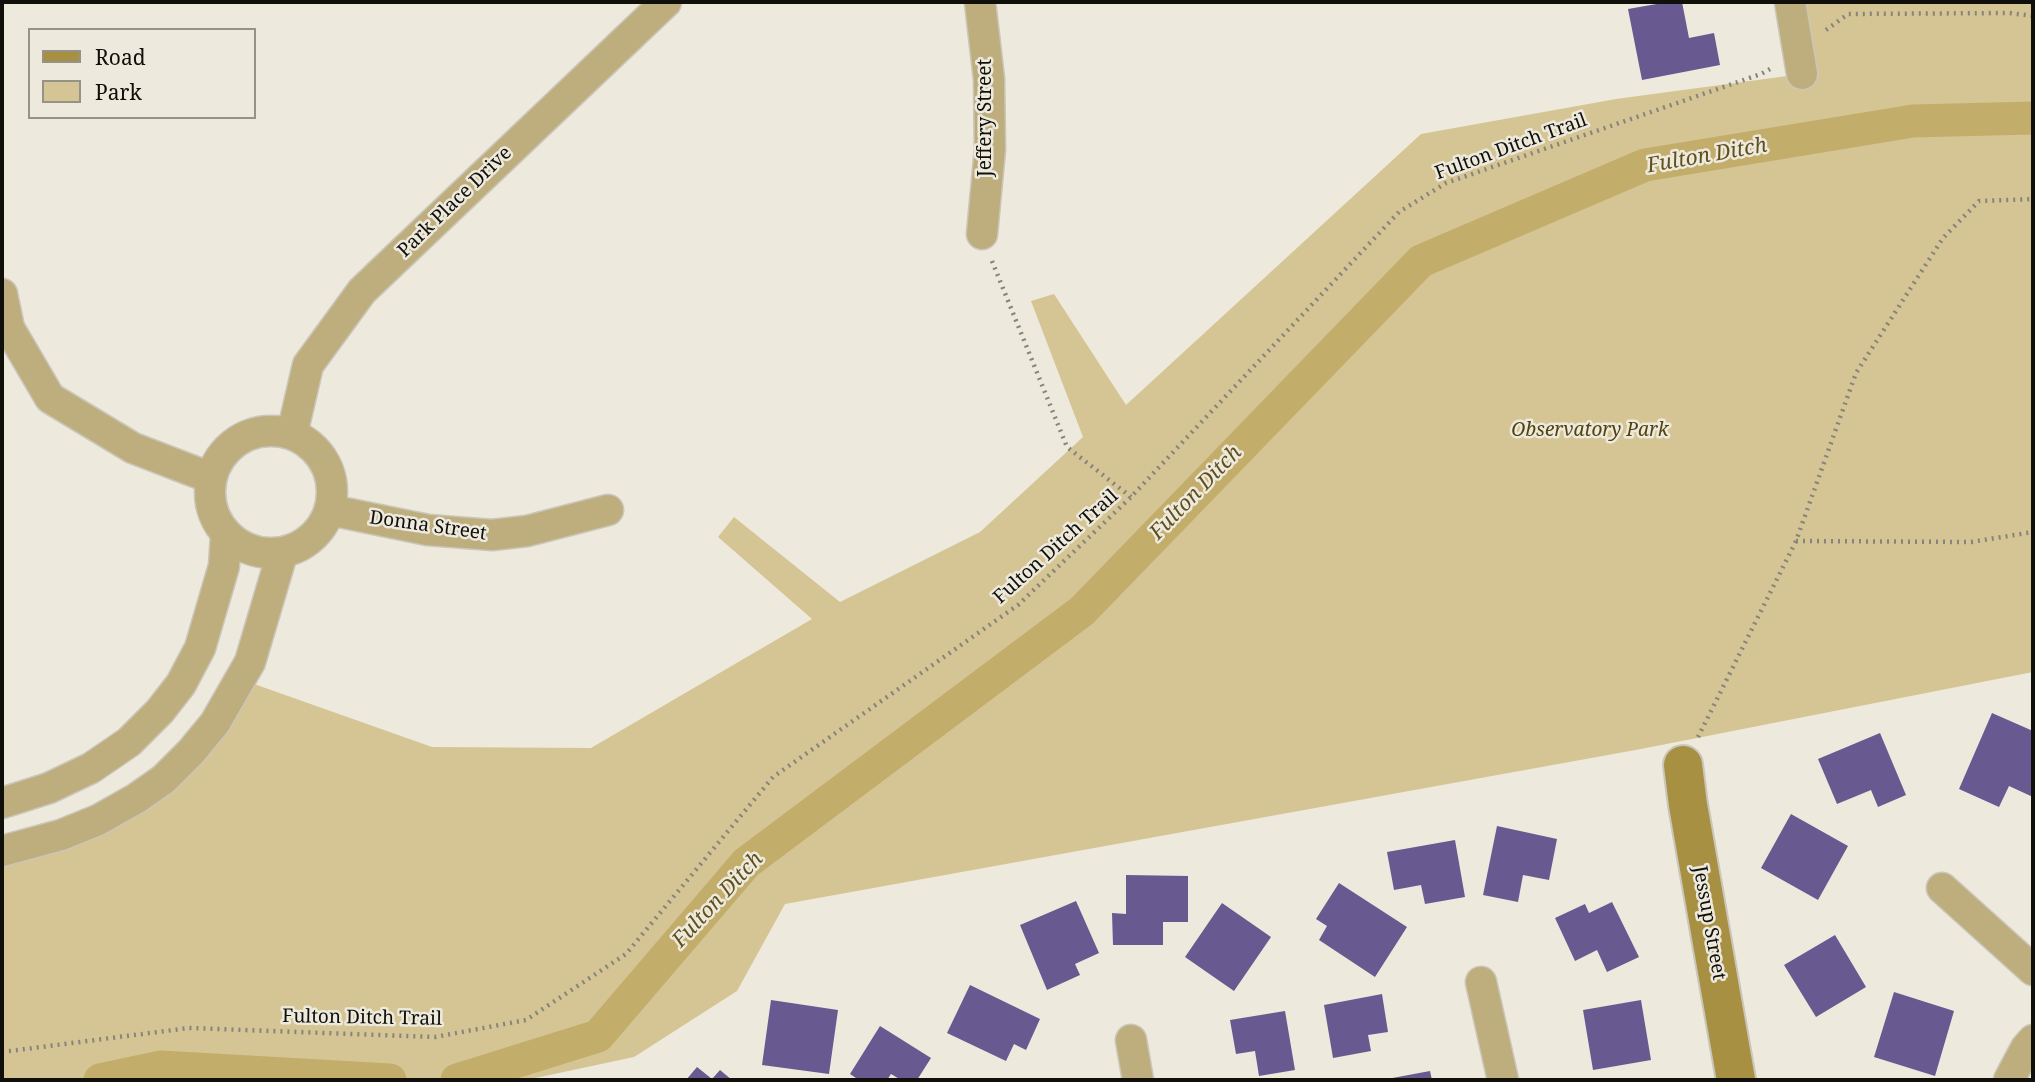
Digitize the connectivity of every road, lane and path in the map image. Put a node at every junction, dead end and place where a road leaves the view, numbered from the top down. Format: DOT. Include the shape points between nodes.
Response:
graph roads {
  1 [pos="666,2"];
  2 [pos="980,2"];
  3 [pos="1790,2"];
  4 [pos="2033,16"];
  5 [pos="1800,61"];
  6 [pos="2033,199"];
  7 [pos="982,234"];
  8 [pos="2,294"];
  9 [pos="292,434"];
  10 [pos="211,478"];
  11 [pos="1131,497"];
  12 [pos="330,510"];
  13 [pos="608,510"];
  14 [pos="2033,532"];
  15 [pos="226,535"];
  16 [pos="1796,541"];
  17 [pos="282,554"];
  18 [pos="1684,765"];
  19 [pos="2,803"];
  20 [pos="2,851"];
  21 [pos="1942,888"];
  22 [pos="2033,970"];
  23 [pos="1481,982"];
  24 [pos="1131,1040"];
  25 [pos="2033,1040"];
  26 [pos="2,1052"];
  27 [pos="1138,1080"];
  28 [pos="1503,1080"];
  29 [pos="1736,1080"];
  30 [pos="2009,1080"];
  1 -- 9 [label="street, Park Place Drive" via="362,291 308,365"];
  2 -- 7 [label="street, Jeffery Street" via="989,79 990,149"];
  3 -- 5 [label="street"];
  4 -- 5 [label="path, Fulton Ditch Trail" via="1848,14"];
  5 -- 11 [label="path, Fulton Ditch Trail" via="1446,183 1399,212"];
  6 -- 16 [label="path" via="1979,201 1943,238 1856,373"];
  7 -- 11 [label="path" via="1067,447"];
  8 -- 10 [label="street" via="9,328 50,398 134,447"];
  9 -- 10 [label="street" via="271,430 251,434 226,451"];
  9 -- 12 [label="street" via="323,459 331,478"];
  10 -- 15 [label="street" via="210,499"];
  11 -- 26 [label="path, Fulton Ditch Trail" via="1018,605 773,778 626,954 526,1020 435,1037 189,1028"];
  12 -- 13 [label="street, Donna Street" via="429,530 492,535"];
  12 -- 17 [label="street" via="316,534"];
  14 -- 16 [label="path" via="1971,542"];
  15 -- 17 [label="street" via="261,554"];
  15 -- 19 [label="street" via="224,566 200,648 160,711 129,742 91,768"];
  16 -- 18 [label="path"];
  17 -- 20 [label="street" via="250,662 215,723 191,752 164,779 98,820"];
  18 -- 29 [label="street, Jessup Street"];
  21 -- 22 [label="street"];
  23 -- 28 [label="street"];
  24 -- 27 [label="street"];
  25 -- 30 [label="street"];
}
